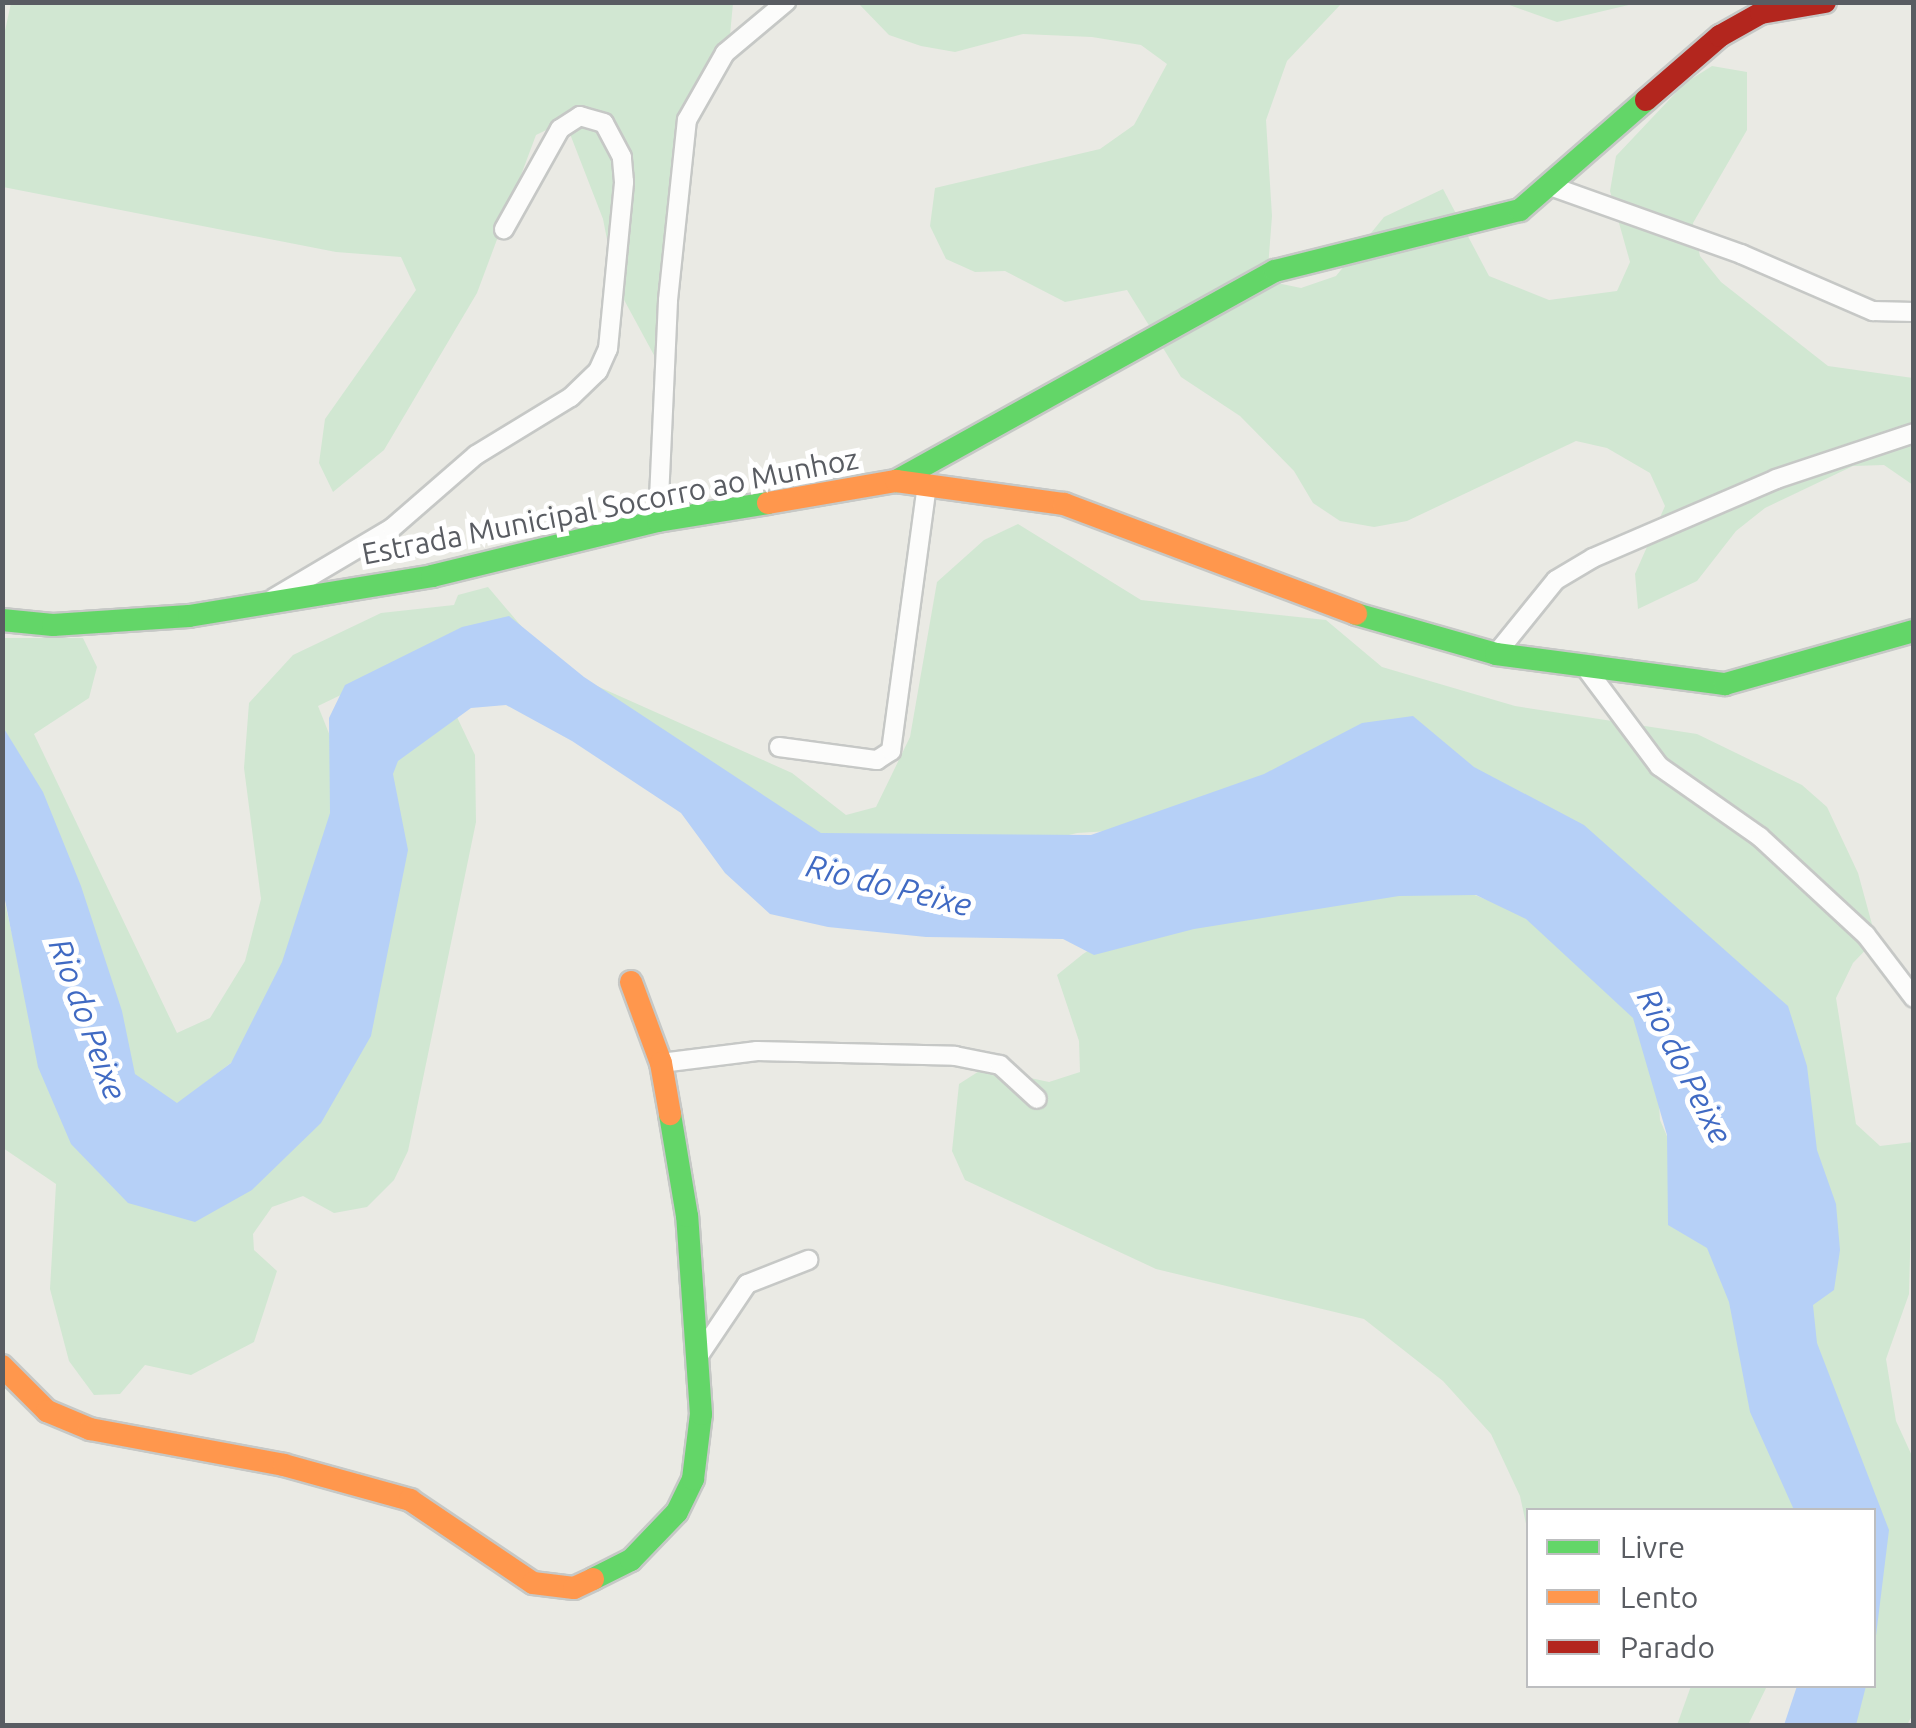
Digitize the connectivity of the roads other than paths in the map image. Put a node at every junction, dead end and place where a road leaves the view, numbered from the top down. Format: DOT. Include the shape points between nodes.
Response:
graph roads {
  1 [pos="786,2"];
  2 [pos="1826,2"];
  3 [pos="1553,187"];
  4 [pos="504,229"];
  5 [pos="1914,312"];
  6 [pos="1914,433"];
  7 [pos="896,481"];
  8 [pos="926,484"];
  9 [pos="658,521"];
  10 [pos="269,601"];
  11 [pos="2,620"];
  12 [pos="1914,631"];
  13 [pos="1496,654"];
  14 [pos="1588,671"];
  15 [pos="779,747"];
  16 [pos="631,982"];
  17 [pos="1914,998"];
  18 [pos="660,1063"];
  19 [pos="1036,1099"];
  20 [pos="808,1260"];
  21 [pos="698,1357"];
  22 [pos="2,1366"];
  1 -- 9 [label="street" via="724,53 687,120 668,300"];
  2 -- 3 [label="street" via="1761,13 1720,36 1632,106"];
  3 -- 5 [label="street" via="1741,254 1873,311"];
  3 -- 7 [label="street" via="1510,213 1275,271"];
  4 -- 10 [label="street" via="560,129 580,116 604,123 618,146 624,182 608,349 598,371 572,396 476,456 392,528"];
  6 -- 13 [label="street" via="1762,484 1593,558 1556,580"];
  7 -- 8 [label="street, Estrada Municipal Socorro ao Munhoz"];
  7 -- 9 [label="street, Estrada Municipal Socorro ao Munhoz"];
  8 -- 13 [label="street, Estrada Municipal Socorro ao Munhoz" via="1064,504 1340,610"];
  8 -- 15 [label="street" via="890,751 877,760"];
  9 -- 10 [label="street, Estrada Municipal Socorro ao Munhoz" via="432,576"];
  10 -- 11 [label="street, Estrada Municipal Socorro ao Munhoz" via="94,623"];
  12 -- 14 [label="street, Estrada Municipal Socorro ao Munhoz" via="1724,684"];
  13 -- 14 [label="street, Estrada Municipal Socorro ao Munhoz"];
  14 -- 17 [label="street" via="1659,766 1760,837 1866,935"];
  16 -- 18 [label="street"];
  18 -- 19 [label="street" via="757,1051 955,1056 1000,1065"];
  18 -- 21 [label="street" via="687,1216"];
  20 -- 21 [label="street" via="747,1284"];
  21 -- 22 [label="street" via="699,1454 677,1512 631,1560 574,1588 534,1582 410,1500 377,1489 60,1418 25,1394"];
}
